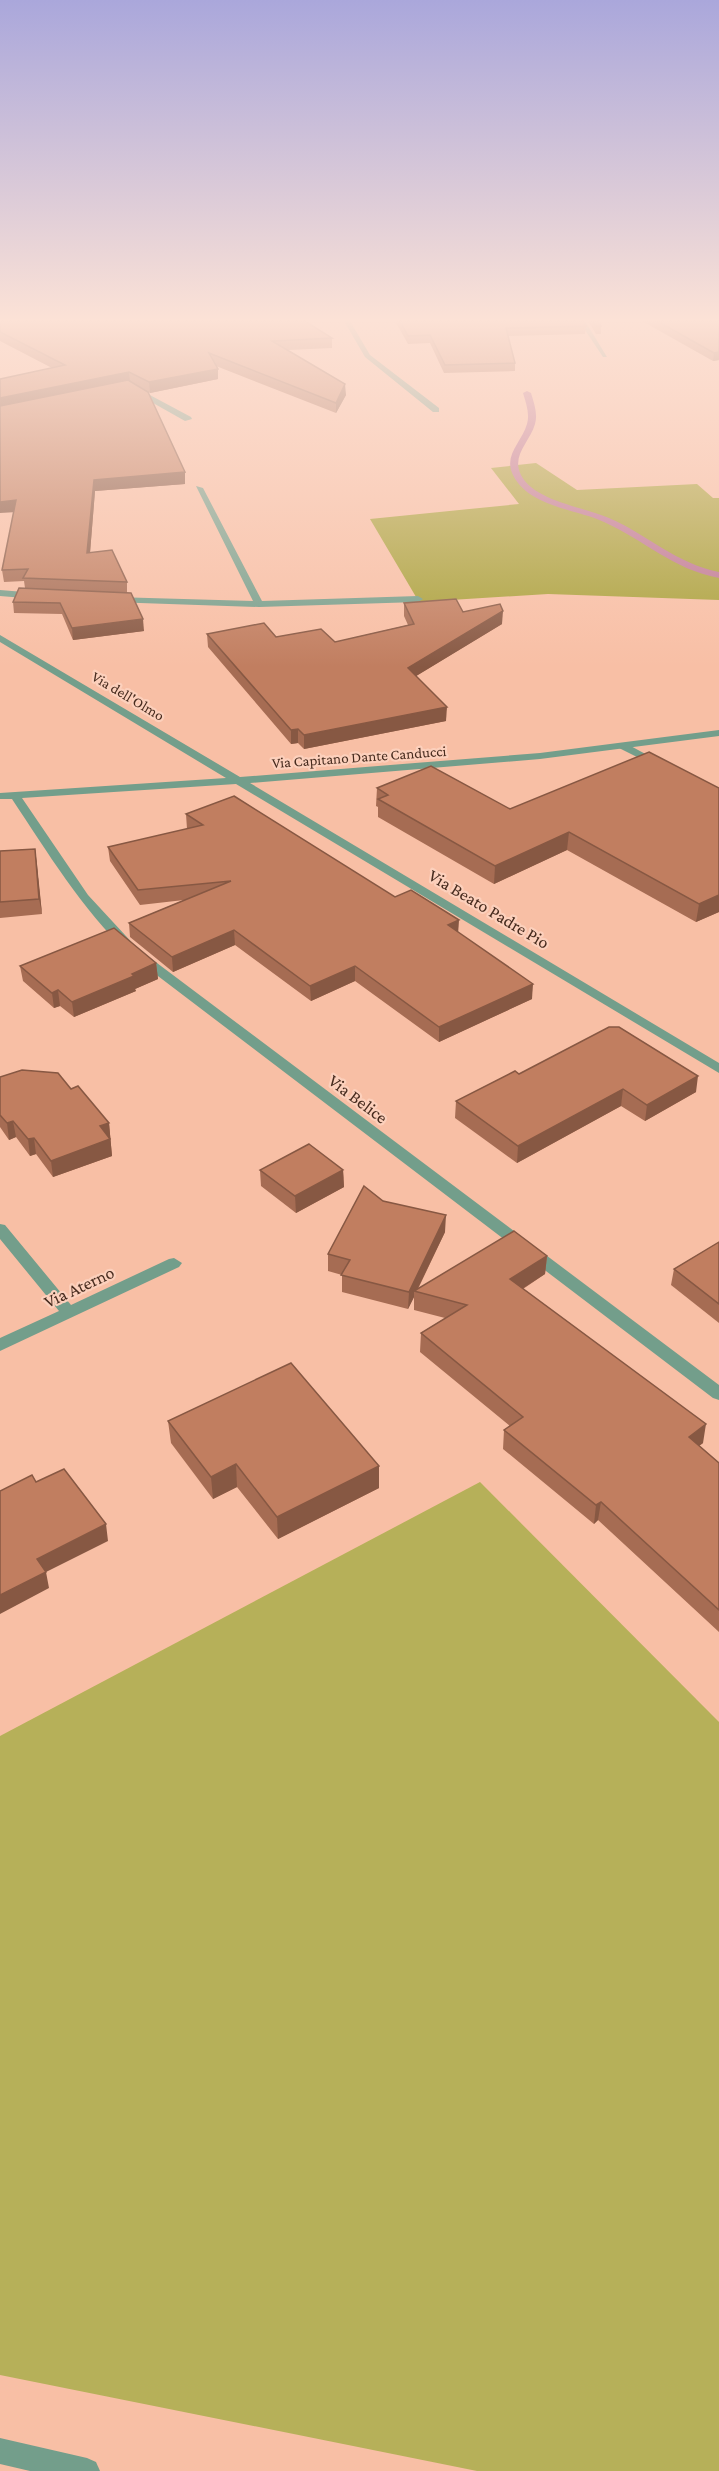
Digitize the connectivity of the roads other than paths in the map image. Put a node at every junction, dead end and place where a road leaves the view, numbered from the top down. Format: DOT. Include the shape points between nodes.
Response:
graph roads {
  1 [pos="199,488"];
  2 [pos="0,593"];
  3 [pos="48,597"];
  4 [pos="104,599"];
  5 [pos="418,599"];
  6 [pos="259,604"];
  7 [pos="0,638"];
  8 [pos="719,733"];
  9 [pos="623,746"];
  10 [pos="666,768"];
  11 [pos="240,780"];
  12 [pos="15,795"];
  13 [pos="0,796"];
  14 [pos="719,1069"];
  15 [pos="0,1229"];
  16 [pos="174,1263"];
  17 [pos="69,1313"];
  18 [pos="0,1346"];
  19 [pos="719,1394"];
  20 [pos="0,2451"];
  21 [pos="87,2471"];
  1 -- 6 [label="street"];
  2 -- 3 [label="street"];
  4 -- 6 [label="street"];
  5 -- 6 [label="street"];
  7 -- 11 [label="street, Via dell'Olmo"];
  8 -- 9 [label="street, Via Capitano Dante Canducci"];
  9 -- 10 [label="street"];
  9 -- 11 [label="street, Via Capitano Dante Canducci" via="454,765"];
  11 -- 12 [label="street, Via Capitano Dante Canducci"];
  11 -- 14 [label="street, Via Beato Padre Pio"];
  12 -- 13 [label="street, Via Capitano Dante Canducci"];
  12 -- 19 [label="street, Via Belice" via="85,898 128,946"];
  15 -- 17 [label="street"];
  16 -- 17 [label="street, Via Aterno"];
  17 -- 18 [label="street, Via Aterno"];
  20 -- 21 [label="street"];
}
